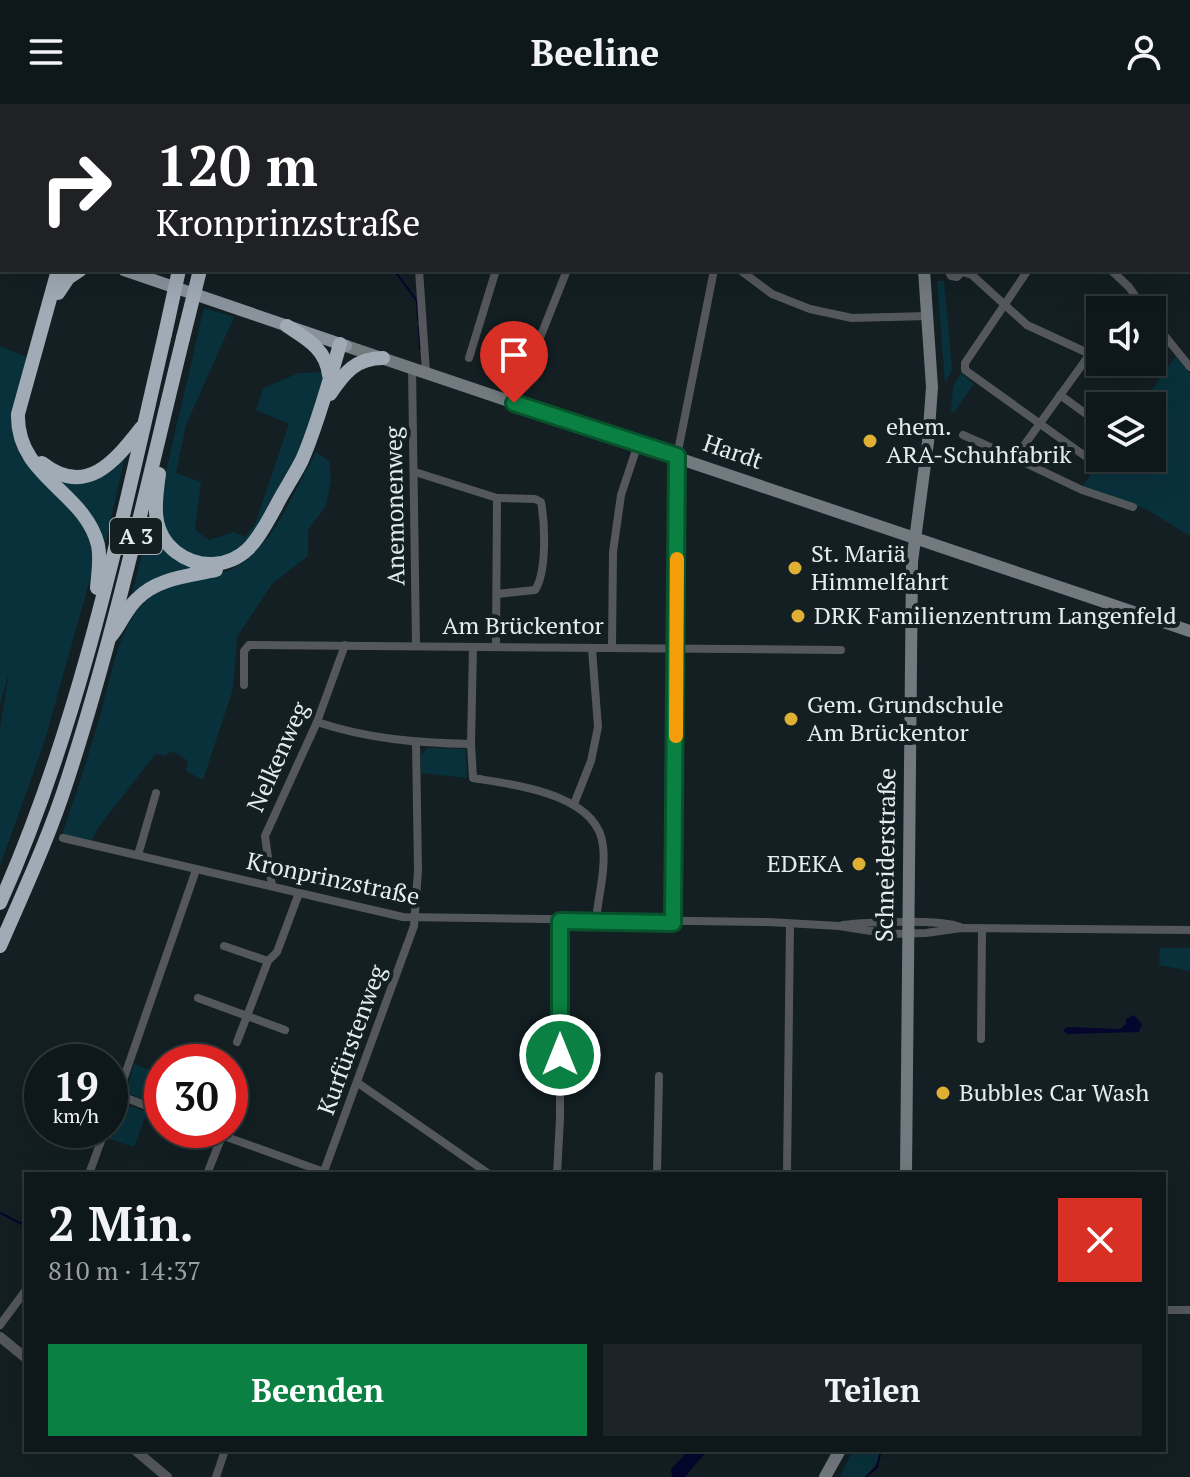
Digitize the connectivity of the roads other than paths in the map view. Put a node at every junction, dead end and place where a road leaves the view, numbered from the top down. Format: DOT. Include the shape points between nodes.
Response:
graph roads {
  1 [pos="77,272"];
  2 [pos="130,272"];
  3 [pos="179,272"];
  4 [pos="200,272"];
  5 [pos="419,272"];
  6 [pos="495,272"];
  7 [pos="566,272"];
  8 [pos="713,272"];
  9 [pos="743,272"];
  10 [pos="924,272"];
  11 [pos="966,272"];
  12 [pos="1023,272"];
  13 [pos="1113,272"];
  14 [pos="58,277"];
  15 [pos="1135,296"];
  16 [pos="1003,305"];
  17 [pos="928,316"];
  18 [pos="287,326"];
  19 [pos="1166,337"];
  20 [pos="343,345"];
  21 [pos="1086,356"];
  22 [pos="383,358"];
  23 [pos="469,358"];
  24 [pos="1086,358"];
  25 [pos="412,367"];
  26 [pos="1190,367"];
  27 [pos="426,372"];
  28 [pos="330,387"];
  29 [pos="1060,395"];
  30 [pos="514,403"];
  31 [pos="1086,414"];
  32 [pos="1039,423"];
  33 [pos="144,424"];
  34 [pos="160,432"];
  35 [pos="963,435"];
  36 [pos="638,444"];
  37 [pos="677,456"];
  38 [pos="1085,456"];
  39 [pos="1015,458"];
  40 [pos="415,472"];
  41 [pos="497,498"];
  42 [pos="1133,507"];
  43 [pos="914,537"];
  44 [pos="497,594"];
  45 [pos="93,631"];
  46 [pos="1190,631"];
  47 [pos="108,639"];
  48 [pos="345,645"];
  49 [pos="416,645"];
  50 [pos="612,646"];
  51 [pos="473,647"];
  52 [pos="496,647"];
  53 [pos="677,648"];
  54 [pos="592,649"];
  55 [pos="841,650"];
  56 [pos="244,685"];
  57 [pos="317,722"];
  58 [pos="416,743"];
  59 [pos="471,744"];
  60 [pos="156,793"];
  61 [pos="574,804"];
  62 [pos="63,838"];
  63 [pos="138,855"];
  64 [pos="196,870"];
  65 [pos="272,886"];
  66 [pos="299,893"];
  67 [pos="0,903"];
  68 [pos="414,918"];
  69 [pos="560,921"];
  70 [pos="596,921"];
  71 [pos="673,923"];
  72 [pos="790,924"];
  73 [pos="982,928"];
  74 [pos="907,929"];
  75 [pos="1190,930"];
  76 [pos="0,946"];
  77 [pos="224,946"];
  78 [pos="268,961"];
  79 [pos="198,998"];
  80 [pos="247,1016"];
  81 [pos="285,1030"];
  82 [pos="981,1039"];
  83 [pos="237,1042"];
  84 [pos="128,1069"];
  85 [pos="659,1076"];
  86 [pos="358,1083"];
  87 [pos="248,1146"];
  88 [pos="98,1148"];
  89 [pos="217,1148"];
  90 [pos="90,1172"];
  91 [pos="208,1172"];
  92 [pos="320,1172"];
  93 [pos="323,1172"];
  94 [pos="486,1172"];
  95 [pos="557,1172"];
  96 [pos="657,1172"];
  97 [pos="787,1172"];
  98 [pos="906,1172"];
  99 [pos="24,1293"];
  100 [pos="1166,1310"];
  101 [pos="1190,1310"];
  102 [pos="0,1325"];
  103 [pos="0,1337"];
  104 [pos="24,1356"];
  105 [pos="137,1452"];
  106 [pos="224,1452"];
  107 [pos="839,1452"];
  108 [pos="167,1477"];
  109 [pos="216,1477"];
  110 [pos="825,1477"];
  1 -- 14 [label="highway"];
  2 -- 18 [label="main road, Hardt"];
  3 -- 33 [label="highway, A 3, bridge"];
  4 -- 34 [label="highway, A 3, bridge"];
  5 -- 27 [label="street"];
  6 -- 23 [label="street"];
  7 -- 30 [label="street"];
  8 -- 37 [label="street"];
  9 -- 17 [label="street" via="772,294 810,309 852,318"];
  10 -- 17 [label="main road, Schneiderstraße"];
  11 -- 16 [label="street"];
  12 -- 16 [label="street"];
  13 -- 15 [label="street"];
  14 -- 33 [label="highway" via="23,416 22,429 34,457 61,475 87,476 111,464"];
  14 -- 45 [label="highway" via="18,429 30,460 93,530 100,560"];
  16 -- 21 [label="street" via="1027,325"];
  16 -- 32 [label="street" via="965,370"];
  17 -- 43 [label="main road, Schneiderstraße" via="932,387"];
  18 -- 20 [label="main road, Hardt"];
  18 -- 28 [label="highway" via="320,351"];
  19 -- 26 [label="street"];
  20 -- 22 [label="main road, Hardt"];
  20 -- 28 [label="highway"];
  22 -- 25 [label="main road, Hardt"];
  22 -- 28 [label="highway" via="355,364"];
  24 -- 29 [label="street"];
  25 -- 27 [label="main road, Hardt"];
  25 -- 40 [label="street, Anemonenweg"];
  27 -- 30 [label="main road, Hardt"];
  28 -- 34 [label="highway" via="302,459 259,536 227,561 189,562 170,547 156,524"];
  28 -- 47 [label="highway" via="308,458 250,554 230,567 161,582 138,597"];
  29 -- 31 [label="street"];
  29 -- 32 [label="street"];
  30 -- 36 [label="main road, Hardt"];
  32 -- 38 [label="street"];
  32 -- 39 [label="street"];
  33 -- 45 [label="highway, A 3"];
  34 -- 47 [label="highway, A 3"];
  35 -- 39 [label="street"];
  36 -- 37 [label="main road, Hardt"];
  36 -- 50 [label="street" via="621,495 613,552"];
  37 -- 43 [label="main road, Hardt"];
  37 -- 53 [label="street"];
  39 -- 42 [label="street"];
  40 -- 41 [label="street"];
  40 -- 49 [label="street, Anemonenweg"];
  41 -- 44 [label="street"];
  41 -- 44 [label="street" via="535,499 544,516 542,580 535,590"];
  43 -- 46 [label="main road, Hardt"];
  43 -- 74 [label="main road, Schneiderstraße"];
  44 -- 52 [label="street"];
  45 -- 67 [label="highway, A 3" via="34,817"];
  47 -- 76 [label="highway, A 3" via="68,778"];
  48 -- 49 [label="street, Am Brückentor"];
  48 -- 56 [label="street, Am Brückentor" via="247,645"];
  48 -- 57 [label="street, Nelkenweg"];
  49 -- 51 [label="street, Am Brückentor"];
  50 -- 53 [label="street, Am Brückentor"];
  50 -- 54 [label="street, Am Brückentor"];
  51 -- 52 [label="street, Am Brückentor"];
  51 -- 59 [label="street"];
  52 -- 54 [label="street, Am Brückentor"];
  53 -- 55 [label="street, Am Brückentor"];
  53 -- 71 [label="street"];
  54 -- 61 [label="street" via="598,727"];
  57 -- 58 [label="street" via="352,734"];
  57 -- 65 [label="street, Nelkenweg" via="265,836"];
  58 -- 59 [label="street"];
  58 -- 68 [label="street, Kurfürstenweg"];
  59 -- 61 [label="street" via="473,778"];
  60 -- 63 [label="street"];
  61 -- 70 [label="street" via="594,820 602,837"];
  62 -- 63 [label="street, Kronprinzstraße"];
  63 -- 64 [label="street, Kronprinzstraße"];
  64 -- 65 [label="street, Kronprinzstraße"];
  64 -- 84 [label="street"];
  65 -- 66 [label="street, Kronprinzstraße"];
  66 -- 68 [label="street, Kronprinzstraße"];
  66 -- 78 [label="street" via="277,952"];
  68 -- 69 [label="street, Kronprinzstraße"];
  68 -- 86 [label="street, Kurfürstenweg"];
  69 -- 70 [label="street, Kronprinzstraße"];
  69 -- 95 [label="street"];
  70 -- 71 [label="street, Kronprinzstraße"];
  71 -- 72 [label="street, Kronprinzstraße"];
  72 -- 74 [label="street, Kronprinzstraße"];
  72 -- 97 [label="street"];
  73 -- 74 [label="street, Kronprinzstraße" via="954,924"];
  73 -- 75 [label="street, Kronprinzstraße"];
  73 -- 82 [label="street"];
  74 -- 98 [label="main road, Schneiderstraße"];
  77 -- 78 [label="street"];
  78 -- 80 [label="street"];
  79 -- 80 [label="street"];
  80 -- 81 [label="street"];
  80 -- 83 [label="street"];
  85 -- 96 [label="street"];
  86 -- 93 [label="street, Kurfürstenweg"];
  86 -- 94 [label="street"];
  87 -- 92 [label="street"];
  88 -- 90 [label="street"];
  89 -- 91 [label="street"];
  99 -- 102 [label="street"];
  100 -- 101 [label="street"];
  103 -- 104 [label="street"];
  105 -- 108 [label="street"];
  106 -- 109 [label="street"];
  107 -- 110 [label="main road"];
}
